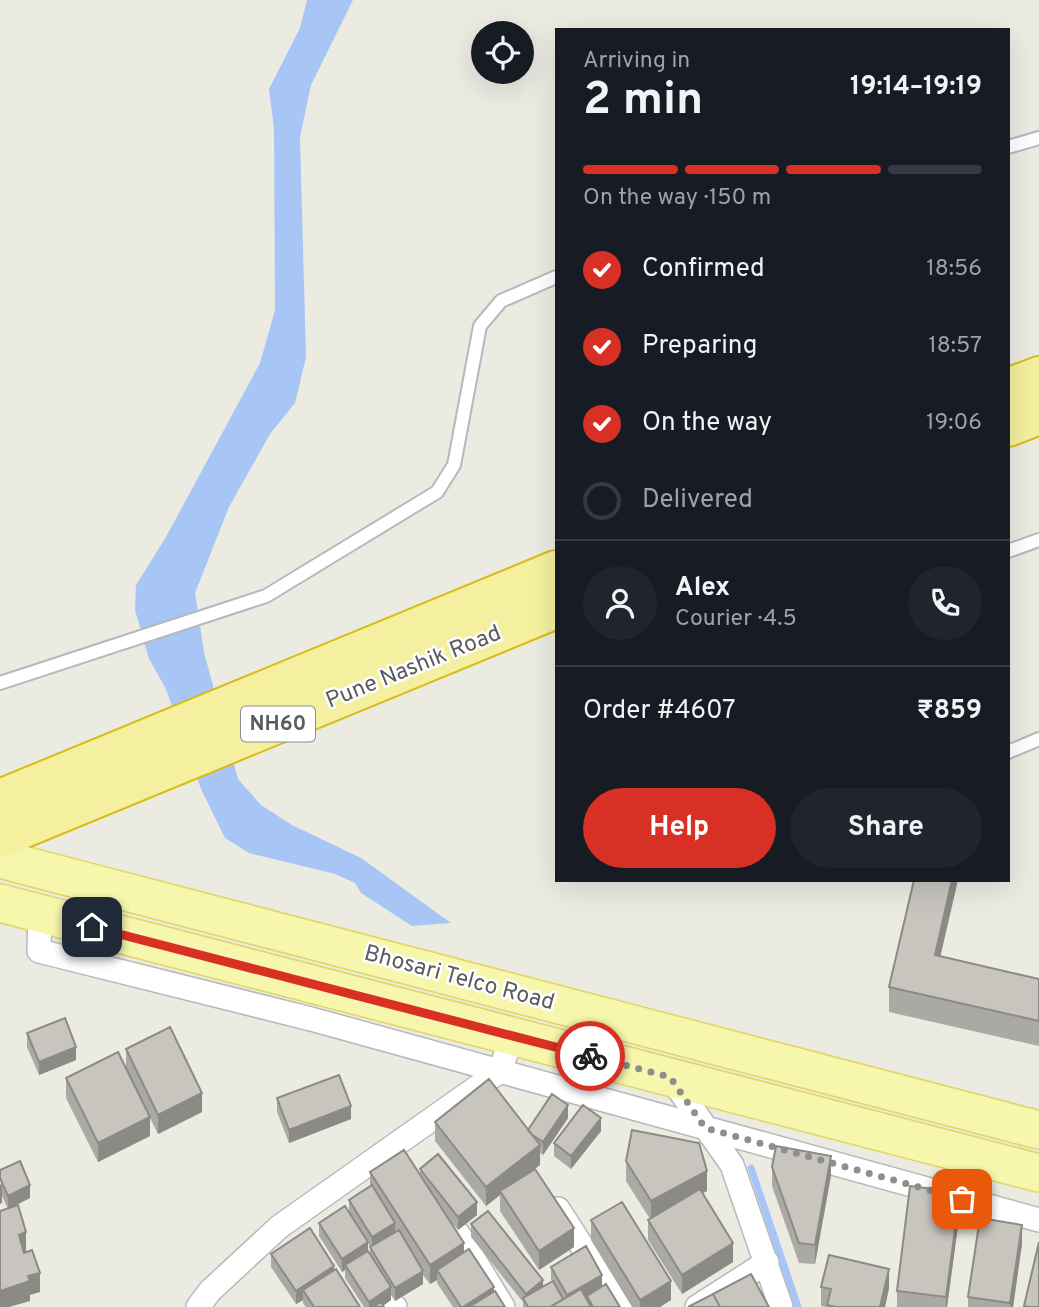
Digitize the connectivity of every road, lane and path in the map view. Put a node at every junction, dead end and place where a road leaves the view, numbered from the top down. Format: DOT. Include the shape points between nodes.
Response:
graph roads {
  1 [pos="1039,138"];
  2 [pos="1010,146"];
  3 [pos="555,277"];
  4 [pos="1039,376"];
  5 [pos="1010,387"];
  6 [pos="1039,415"];
  7 [pos="1010,426"];
  8 [pos="1039,540"];
  9 [pos="1010,550"];
  10 [pos="555,570"];
  11 [pos="555,609"];
  12 [pos="0,683"];
  13 [pos="1039,739"];
  14 [pos="1010,751"];
  15 [pos="0,799"];
  16 [pos="0,838"];
  17 [pos="0,859"];
  18 [pos="0,903"];
  19 [pos="40,914"];
  20 [pos="512,1036"];
  21 [pos="500,1071"];
  22 [pos="670,1077"];
  23 [pos="705,1128"];
  24 [pos="1039,1130"];
  25 [pos="1039,1173"];
  26 [pos="548,1193"];
  27 [pos="1039,1220"];
  28 [pos="459,1235"];
  29 [pos="767,1262"];
  30 [pos="198,1307"];
  31 [pos="502,1307"];
  32 [pos="621,1307"];
  33 [pos="697,1307"];
  34 [pos="781,1307"];
  1 -- 2 [label="lane"];
  3 -- 12 [label="lane" via="501,301 480,326 454,466 437,492 266,596"];
  4 -- 5 [label="highway"];
  6 -- 7 [label="highway"];
  8 -- 9 [label="lane"];
  10 -- 15 [label="highway, Pune Nashik Road / NH60"];
  11 -- 16 [label="highway, Pune Nashik Road / NH60"];
  13 -- 14 [label="lane"];
  17 -- 24 [label="main road, Bhosari Telco Road"];
  18 -- 19 [label="main road, Bhosari Telco Road"];
  19 -- 20 [label="main road, Bhosari Telco Road"];
  19 -- 21 [label="street" via="39,951"];
  20 -- 21 [label="street"];
  20 -- 22 [label="main road, Bhosari Telco Road"];
  21 -- 23 [label="street"];
  21 -- 30 [label="street" via="279,1227"];
  22 -- 23 [label="street"];
  22 -- 25 [label="main road, Bhosari Telco Road"];
  23 -- 27 [label="street"];
  23 -- 29 [label="street" via="732,1165"];
  26 -- 32 [label="street"];
  28 -- 31 [label="street"];
  29 -- 33 [label="street"];
  29 -- 34 [label="street"];
}
